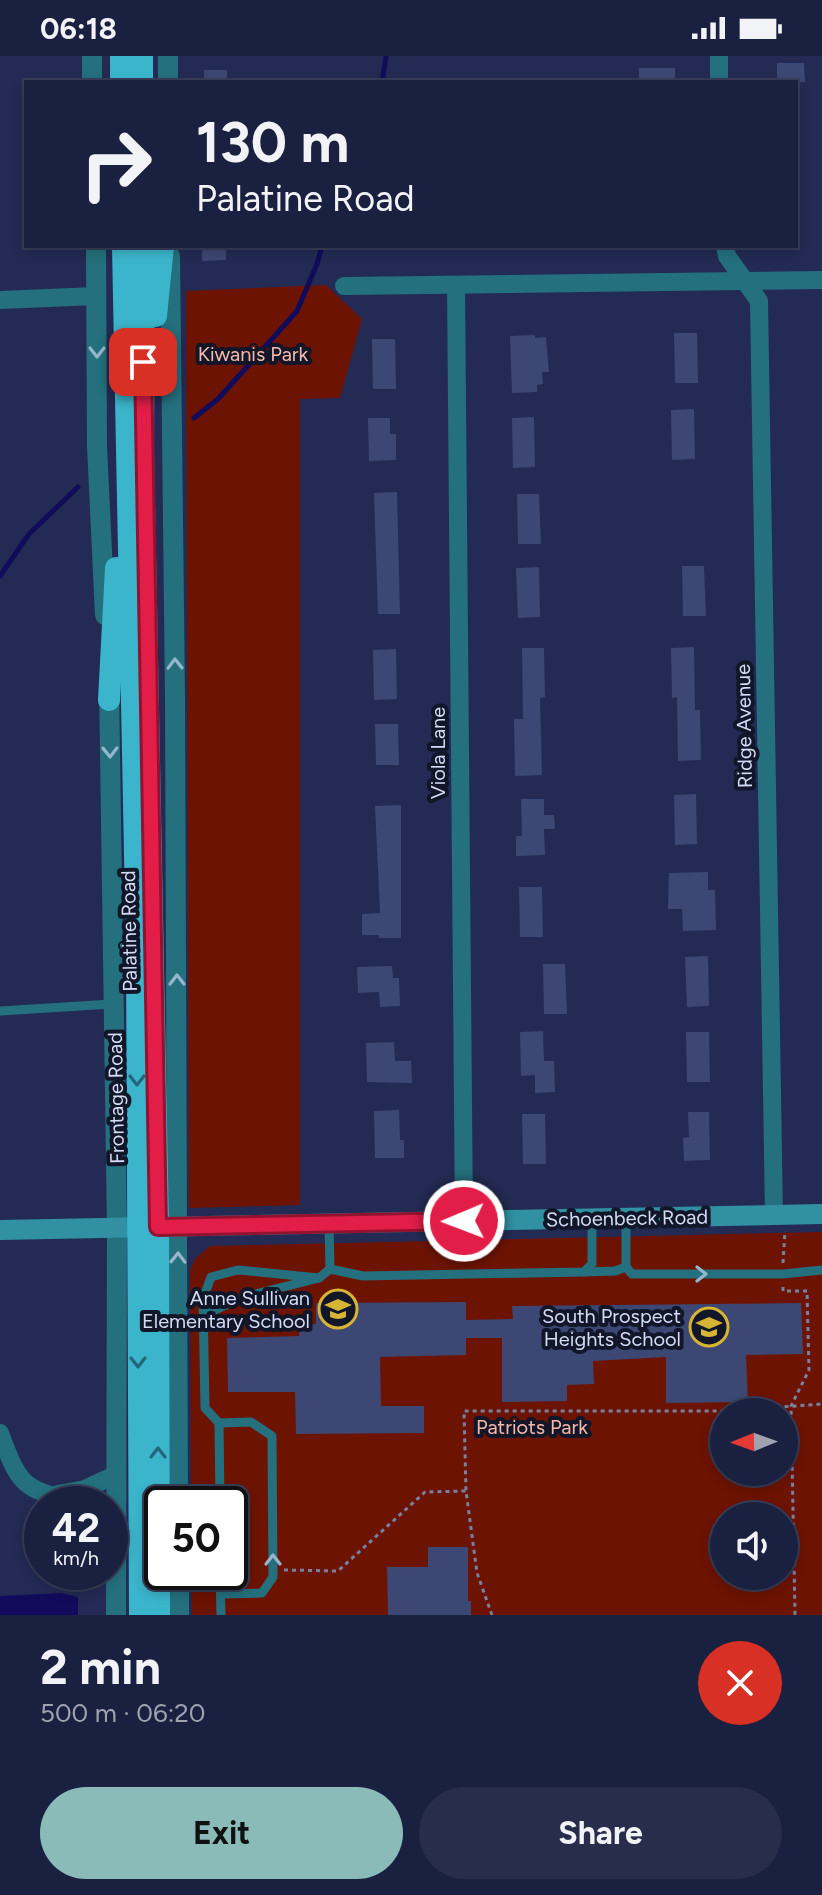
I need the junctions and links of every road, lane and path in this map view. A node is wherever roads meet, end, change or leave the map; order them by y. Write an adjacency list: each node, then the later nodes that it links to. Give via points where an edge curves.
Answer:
1 (92, 56): 6 (street)
2 (121, 56): 7 (highway)
3 (142, 56): 8 (highway)
4 (168, 56): 9 (street)
5 (719, 56): 10 (street)
6 (92, 80)
7 (121, 80)
8 (142, 80)
9 (168, 80)
10 (719, 80)
11 (96, 248): 21 (street, Frontage Road)
12 (123, 248): 23 (highway, Palatine Road)
13 (144, 248): 24 (highway, Palatine Road)
14 (163, 248): 24 (highway)
15 (170, 248): 34 (street, Frontage Road, one-way to 15)
16 (725, 248): 17 (street, Ridge Avenue)
17 (743, 280): 18 (street); 19 (street); 29 (street, Ridge Avenue, via 759,301)
18 (822, 280)
19 (456, 285): 20 (street); 32 (street, Viola Lane)
20 (344, 286)
21 (96, 296): 22 (street); 25 (street, Frontage Road, one-way to 25)
22 (0, 300)
23 (126, 379): 25 (highway); 34 (highway, Palatine Road, one-way to 34)
24 (143, 449): 34 (highway, Palatine Road)
25 (109, 700): 26 (street, Frontage Road, one-way to 26)
26 (115, 1004): 27 (lane); 34 (street, Frontage Road)
27 (0, 1011)
28 (822, 1214): 29 (main road, Schoenbeck Road)
29 (780, 1215): 30 (main road, Schoenbeck Road); 40 (path)
30 (626, 1218): 31 (main road, Schoenbeck Road); 36 (lane)
31 (592, 1219): 32 (main road, Schoenbeck Road); 39 (lane, via 592,1264)
32 (464, 1221): 33 (main road, Schoenbeck Road)
33 (329, 1224): 34 (main road, Schoenbeck Road); 37 (lane)
34 (148, 1227): 35 (main road, Schoenbeck Road); 49 (street, Frontage Road); 53 (street, Frontage Road, one-way to 34); 63 (highway, Palatine Road, one-way to 63); 64 (highway, Palatine Road, one-way to 34)
35 (0, 1230)
36 (626, 1267): 39 (lane); 40 (lane, one-way to 40, via 632,1274)
37 (330, 1269): 39 (lane, via 363,1276); 41 (lane)
38 (822, 1270): 40 (lane)
39 (584, 1272)
40 (783, 1274): 43 (path, via 783,1291 807,1291 809,1370)
41 (319, 1278): 42 (lane, via 244,1297); 42 (lane, via 238,1270 211,1277)
42 (204, 1315): 47 (lane, via 205,1408)
43 (795, 1398)
44 (822, 1404): 45 (path)
45 (798, 1406)
46 (710, 1411): 56 (path, via 464,1411)
47 (219, 1423): 54 (lane); 57 (lane, one-way to 47, via 272,1436 251,1422)
48 (0, 1433): 50 (street, via 17,1475)
49 (115, 1475): 51 (street); 52 (street, Frontage Road)
50 (29, 1486)
51 (91, 1486)
52 (114, 1486)
53 (176, 1486)
54 (220, 1486)
55 (793, 1486): 68 (path)
56 (466, 1491): 57 (path, via 425,1492 338,1571); 67 (path, via 477,1573)
57 (273, 1570): 61 (lane, via 262,1593)
58 (115, 1590): 62 (street, Frontage Road)
59 (179, 1590): 65 (street)
60 (221, 1590): 61 (lane)
61 (221, 1594): 66 (lane)
62 (116, 1615)
63 (140, 1615)
64 (159, 1615)
65 (179, 1615)
66 (221, 1615)
67 (492, 1615)
68 (795, 1615)

